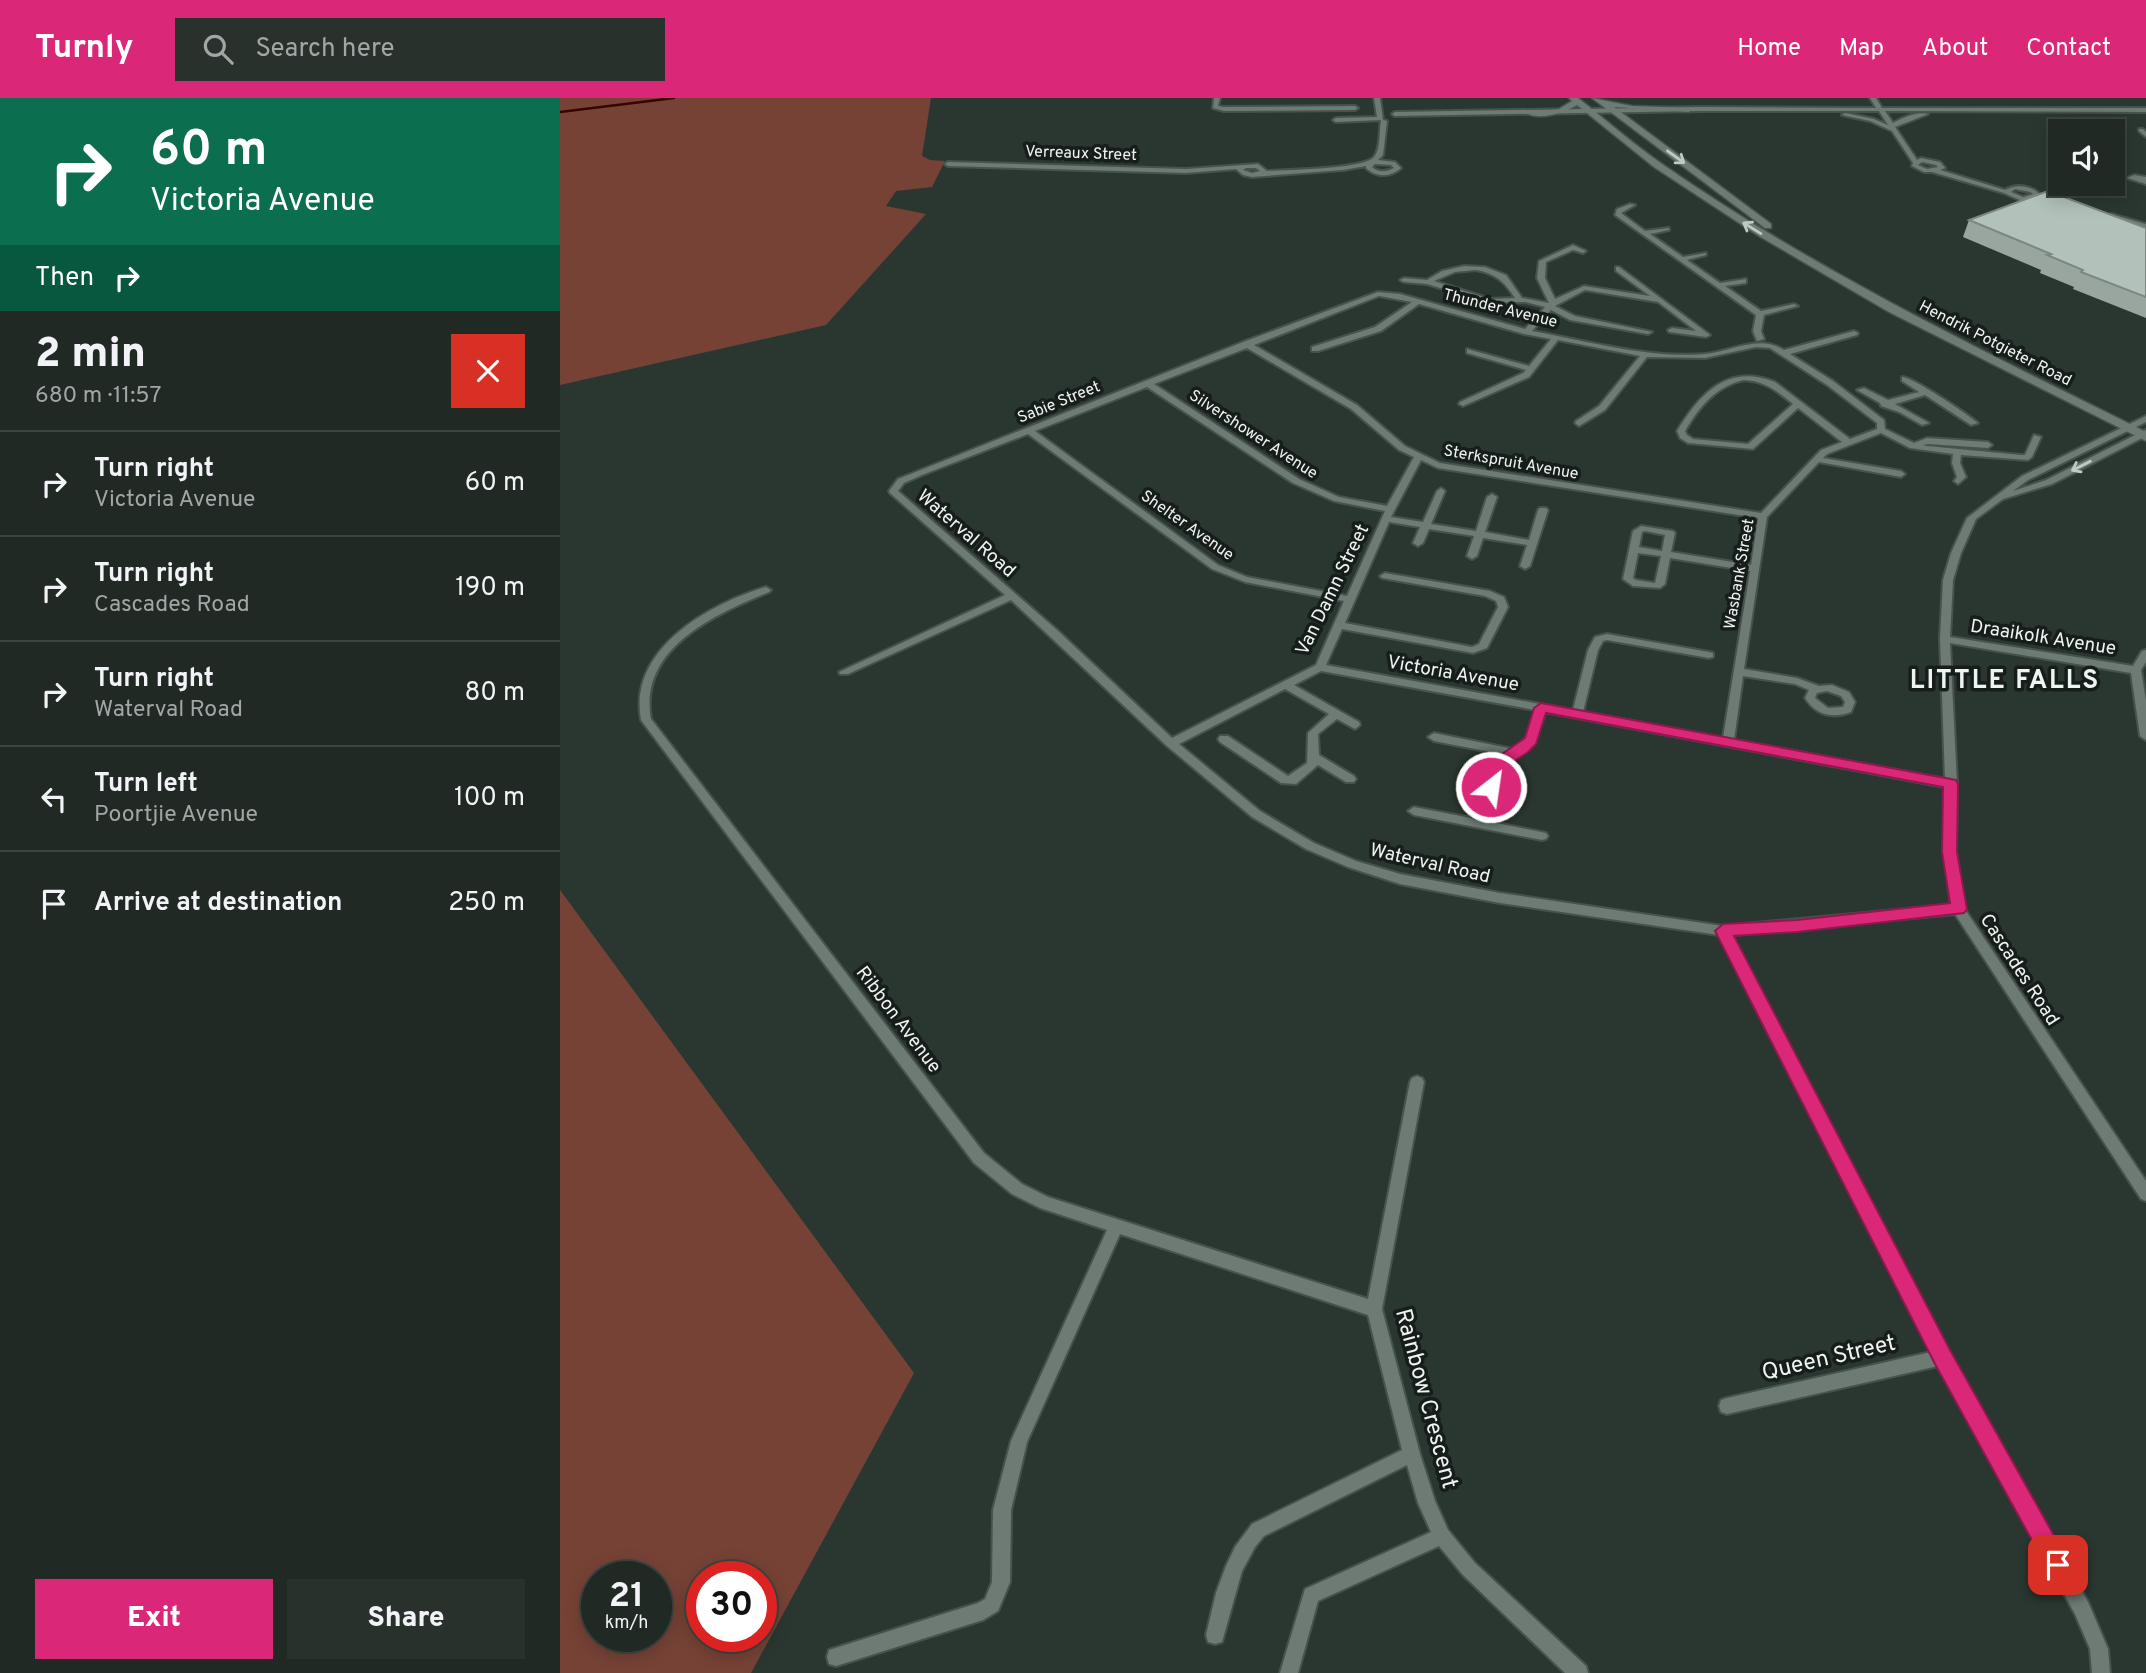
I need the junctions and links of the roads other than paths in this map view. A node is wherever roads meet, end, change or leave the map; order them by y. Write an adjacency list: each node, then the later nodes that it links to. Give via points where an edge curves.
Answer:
1 (1217, 98): 12 (street, via 1217,108)
2 (1301, 98): 12 (street)
3 (1377, 98): 11 (street)
4 (1597, 99): 15 (main road, via 1626,108); 22 (main road, Hendrik Potgieter Road)
5 (1575, 100): 20 (main road, via 1561,111); 21 (main road, Hendrik Potgieter Road)
6 (1874, 100): 10 (street); 14 (street); 16 (street)
7 (2018, 102): 10 (street)
8 (2056, 103): 9 (street)
9 (2146, 103)
10 (1898, 106): 16 (street); 17 (street)
11 (1378, 107): 25 (street); 25 (street)
12 (1301, 108): 13 (street)
13 (1355, 108)
14 (1854, 109): 15 (street); 16 (street)
15 (1690, 111): 18 (street); 22 (street); 26 (main road)
16 (1882, 111): 18 (street); 19 (street); 27 (street)
17 (2146, 112): 19 (street)
18 (1835, 113): 27 (street)
19 (1926, 113): 27 (street)
20 (1532, 114): 21 (street); 23 (street)
21 (1594, 115): 22 (street); 23 (street); 52 (main road, Hendrik Potgieter Road, one-way to 21, via 1707,200)
22 (1618, 115): 26 (main road, Hendrik Potgieter Road)
23 (1463, 117): 25 (street)
24 (1336, 120): 25 (street)
25 (1389, 120): 32 (street); 34 (street, via 1388,154)
26 (1650, 126): 52 (main road, Hendrik Potgieter Road, one-way to 52)
27 (1893, 128): 28 (street)
28 (1909, 149): 30 (street); 31 (street)
29 (985, 160): 35 (street)
30 (1930, 161): 31 (street); 37 (street, via 1938,163)
31 (1915, 162): 37 (street, via 1918,168)
32 (1373, 163): 34 (street); 36 (street); 38 (street, via 1368,169)
33 (948, 164): 36 (street, Verreaux Street, via 1212,171)
34 (1396, 164): 38 (street, via 1394,172)
35 (1197, 167)
36 (1343, 168): 38 (street)
37 (1938, 169): 39 (street)
38 (1374, 172)
39 (2008, 190): 41 (street, via 2028,189); 41 (street, via 2013,197)
40 (2049, 197): 41 (street)
41 (2038, 198)
42 (1632, 205): 47 (street, via 1617,213)
43 (2098, 212): 46 (street)
44 (2106, 220): 46 (street)
45 (1667, 229): 47 (street)
46 (2146, 229)
47 (1644, 233): 49 (street)
48 (1704, 254): 49 (street)
49 (1682, 259): 56 (street)
50 (1619, 269): 58 (street)
51 (1541, 270): 51 (street, via 1582,252 1583,250 1573,247 1545,258); 60 (street)
52 (1833, 273): 87 (main road, Hendrik Potgieter Road, via 1893,310)
53 (1404, 280): 55 (street)
54 (1743, 281): 56 (street)
55 (1428, 282): 57 (street, via 1490,301); 57 (street, via 1469,267 1503,277)
56 (1721, 285): 62 (street)
57 (1520, 300): 60 (street)
58 (1661, 300): 60 (street, via 1590,288); 63 (street, via 1706,335)
59 (1417, 302): 64 (street, Thunder Avenue); 69 (street, Thunder Avenue, via 1385,294 1369,296); 70 (street, via 1378,329)
60 (1551, 304): 64 (street); 65 (street, via 1573,318)
61 (1794, 306): 62 (street)
62 (1760, 317): 68 (street, via 1756,331)
63 (1672, 330)
64 (1527, 332): 67 (street, Thunder Avenue)
65 (1648, 332)
66 (1854, 334): 72 (street)
67 (1556, 338): 73 (street, Thunder Avenue); 74 (street)
68 (1761, 343): 72 (street); 73 (street, Thunder Avenue, via 1705,356)
69 (1246, 344): 76 (street, Sabie Street); 97 (street, Sterkspruit Avenue, via 1354,407)
70 (1315, 349)
71 (1470, 351): 74 (street)
72 (1784, 353): 86 (street)
73 (1645, 355): 83 (street, via 1602,408)
74 (1532, 369): 80 (street, via 1514,382)
75 (1905, 379): 78 (street)
76 (1147, 383): 88 (street, Sabie Street); 106 (street, Silvershower Avenue, via 1296,481)
77 (1861, 390): 79 (street)
78 (1928, 392): 79 (street); 85 (street)
79 (1885, 403): 84 (street); 86 (street)
80 (1462, 404)
81 (1797, 404): 81 (street, via 1750,447 1692,441 1681,431 1711,391 1741,378 1765,380); 92 (street)
82 (2146, 419): 87 (street, Cascades Road)
83 (1579, 423)
84 (1925, 423)
85 (1974, 423)
86 (1881, 426): 92 (street, Wasbank Street); 94 (street)
87 (2128, 428): 90 (main road, Hendrik Potgieter Road); 104 (street, Cascades Road, via 2025,478)
88 (1028, 430): 102 (street, Sabie Street, via 901,481 892,491); 120 (street, Shelter Avenue, via 1215,567 1245,579)
89 (1985, 434): 93 (street)
90 (2145, 435): 104 (street, Cascades Road, one-way to 104, via 2049,482)
91 (2037, 437): 96 (street, via 2026,458)
92 (1848, 442): 98 (street, Wasbank Street)
93 (1988, 444): 94 (street, via 1927,440); 96 (street)
94 (1913, 446): 95 (street)
95 (1957, 453): 96 (street); 100 (street, via 1962,477)
96 (1990, 455)
97 (1418, 457): 106 (street, Van Damn Street); 107 (street, Sterkspruit Avenue, via 1474,473)
98 (1816, 459): 99 (street); 107 (street, Wasbank Street)
99 (1901, 474)
100 (1958, 481)
101 (1441, 491): 108 (street)
102 (897, 497): 119 (street, Waterval Road)
103 (1492, 497): 109 (street)
104 (1995, 501): 122 (street, Cascades Road, via 1972,518 1956,553 1948,580)
105 (1543, 510): 111 (street)
106 (1388, 514): 108 (street, Silvershower Avenue); 120 (street, Van Damn Street)
107 (1763, 516): 116 (street, Wasbank Street)
108 (1425, 525): 109 (street, Silvershower Avenue); 110 (street)
109 (1480, 534): 111 (street, Silvershower Avenue); 114 (street)
110 (1418, 543)
111 (1532, 543): 115 (street)
112 (1634, 549): 113 (street); 113 (street, via 1639,529 1655,530 1670,533); 113 (street, via 1628,579 1633,583 1659,586)
113 (1666, 555): 116 (street)
114 (1472, 556)
115 (1525, 566)
116 (1755, 569): 128 (street, Wasbank Street)
117 (1385, 576): 121 (street, via 1488,593 1501,599 1503,607 1480,649)
118 (766, 590): 151 (street, Ribbon Avenue, via 700,620 674,644 645,687 642,707 646,720 979,1158 1017,1189)
119 (1011, 596): 127 (street); 139 (street, Waterval Road)
120 (1349, 599): 121 (street, Van Damn Street)
121 (1339, 625): 125 (street, Van Damn Street)
122 (1945, 639): 126 (street, Draaikolk Avenue); 143 (street, Cascades Road)
123 (2146, 653): 126 (street)
124 (1709, 655): 133 (street, via 1599,639)
125 (1320, 667): 129 (street, Van Damn Street); 131 (street, Victoria Avenue)
126 (2136, 670): 135 (street)
127 (844, 672)
128 (1740, 672): 130 (street, via 1797,681); 138 (street, Wasbank Street)
129 (1286, 685): 132 (street); 139 (street, Van Damn Street)
130 (1817, 689)
131 (1541, 708): 133 (street, Victoria Avenue); 140 (street, via 1531,740)
132 (1336, 714): 134 (street); 141 (street, via 1312,733)
133 (1577, 715): 138 (street, Victoria Avenue)
134 (1355, 725)
135 (2146, 736)
136 (1434, 737): 140 (street)
137 (1224, 739): 141 (street, via 1289,781 1310,768)
138 (1728, 742): 143 (street, Victoria Avenue)
139 (1171, 743): 148 (street, Waterval Road, via 1256,814 1352,864 1400,879 1488,896)
140 (1515, 753): 145 (street, via 1497,768)
141 (1314, 757): 142 (street)
142 (1350, 779)
143 (1951, 784): 147 (street, Cascades Road, via 1950,852)
144 (1414, 811): 145 (street)
145 (1480, 824): 146 (street)
146 (1542, 836)
147 (1958, 909): 148 (street, Waterval Road); 150 (street, Cascades Road)
148 (1723, 931): 153 (street)
149 (1417, 1082): 152 (street, Rainbow Crescent)
150 (2146, 1194)
151 (1116, 1227): 152 (street, Ribbon Avenue); 158 (street, via 1019,1441 1002,1510 1001,1582 992,1605)
152 (1374, 1308): 155 (street, Rainbow Crescent)
153 (1942, 1357): 154 (street, Queen Street); 161 (street, via 2082,1608 2099,1649)
154 (1727, 1406)
155 (1412, 1454): 156 (street, Rainbow Crescent); 157 (street, via 1258,1530 1247,1542 1224,1592)
156 (1442, 1536): 159 (street, via 1311,1595); 160 (street, Rainbow Crescent, via 1469,1569)
157 (1214, 1635)
158 (836, 1657)
159 (1289, 1673)
160 (1579, 1673)
161 (2101, 1673)

